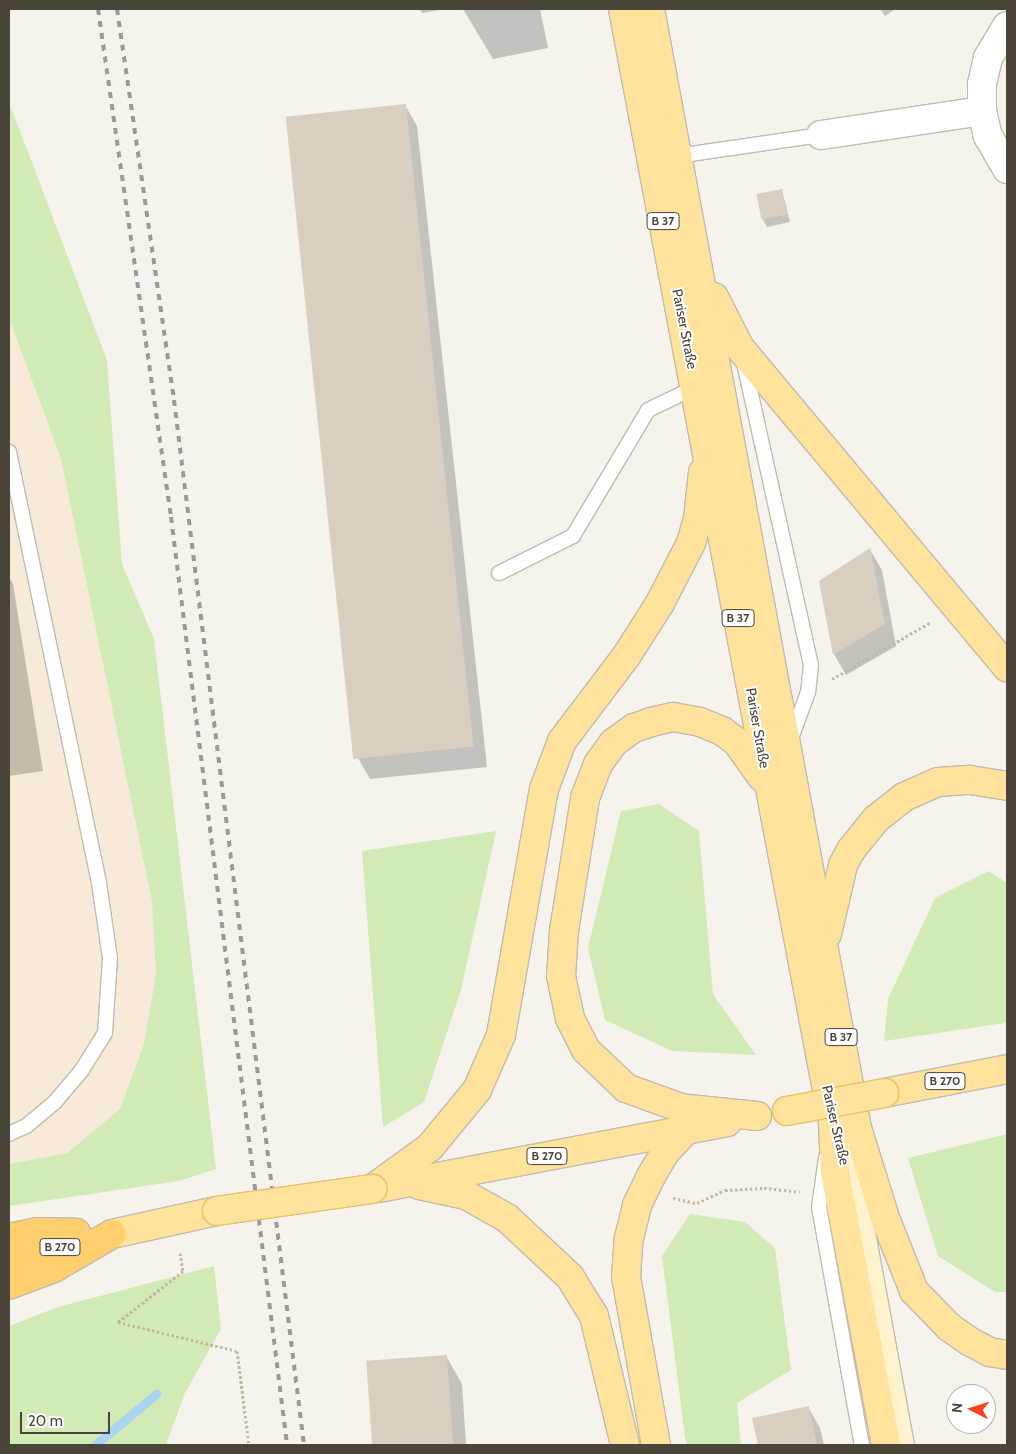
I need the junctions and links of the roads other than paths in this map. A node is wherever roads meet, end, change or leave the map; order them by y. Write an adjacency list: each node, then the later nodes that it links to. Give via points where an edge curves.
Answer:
1 (623, 9): 10 (main road, Pariser Straße / B 37)
2 (650, 9): 6 (main road, Pariser Straße / B 37)
3 (1007, 26): 4 (street, via 988,58 982,84)
4 (982, 111): 5 (street); 7 (street, via 988,136)
5 (821, 135): 6 (lane)
6 (677, 156): 8 (main road, Pariser Straße / B 37)
7 (1007, 169)
8 (695, 246): 9 (main road, via 713,295); 15 (main road, Pariser Straße / B 37)
9 (740, 348): 14 (main road); 15 (lane, via 757,409 811,665 808,692)
10 (696, 387): 11 (main road, Pariser Straße / B 37); 13 (lane, via 648,410 573,536)
11 (705, 433): 17 (main road, Pariser Straße / B 37); 25 (main road, via 698,519 691,543 660,603 627,655 562,741 544,789 501,1035 477,1090 430,1147)
12 (9, 452): 23 (lane, via 97,874 110,958 105,1032 82,1070 55,1102 26,1126)
13 (499, 573)
14 (1007, 667)
15 (787, 748): 18 (main road, Pariser Straße / B 37)
16 (1007, 786): 18 (main road, via 970,780 938,782 904,797 876,820 843,865)
17 (772, 803): 20 (main road, via 760,773 746,752 722,731 700,722 673,717 651,722 634,728 613,743 598,764 584,798 564,931 561,976 570,1018 586,1050 626,1088 681,1108); 21 (main road, Pariser Straße / B 37)
18 (825, 946): 21 (main road, Pariser Straße / B 37)
19 (1007, 1069): 20 (main road, B 270, bridge)
20 (757, 1116): 22 (main road, B 270)
21 (845, 1126): 30 (main road, via 914,1291 949,1327 969,1341 990,1352); 33 (lane, via 818,1207); 34 (main road, via 835,1172); 35 (main road, Pariser Straße, via 854,1196); 36 (main road, Pariser Straße)
22 (686, 1130): 24 (main road, B 270); 32 (main road, via 666,1151 651,1176 637,1205 629,1238 626,1277)
23 (9, 1134)
24 (407, 1183): 25 (main road, B 270); 31 (main road, via 466,1195 507,1218 570,1277 594,1316)
25 (372, 1189): 26 (main road, B 270, bridge, via 217,1211)
26 (112, 1234): 27 (highway, B 270, via 36,1232); 28 (highway, B 270); 29 (highway, via 54,1268)
27 (9, 1238)
28 (9, 1260)
29 (9, 1284)
30 (1007, 1355)
31 (625, 1445)
32 (656, 1445)
33 (862, 1445)
34 (886, 1445)
35 (900, 1445)
36 (917, 1445)

